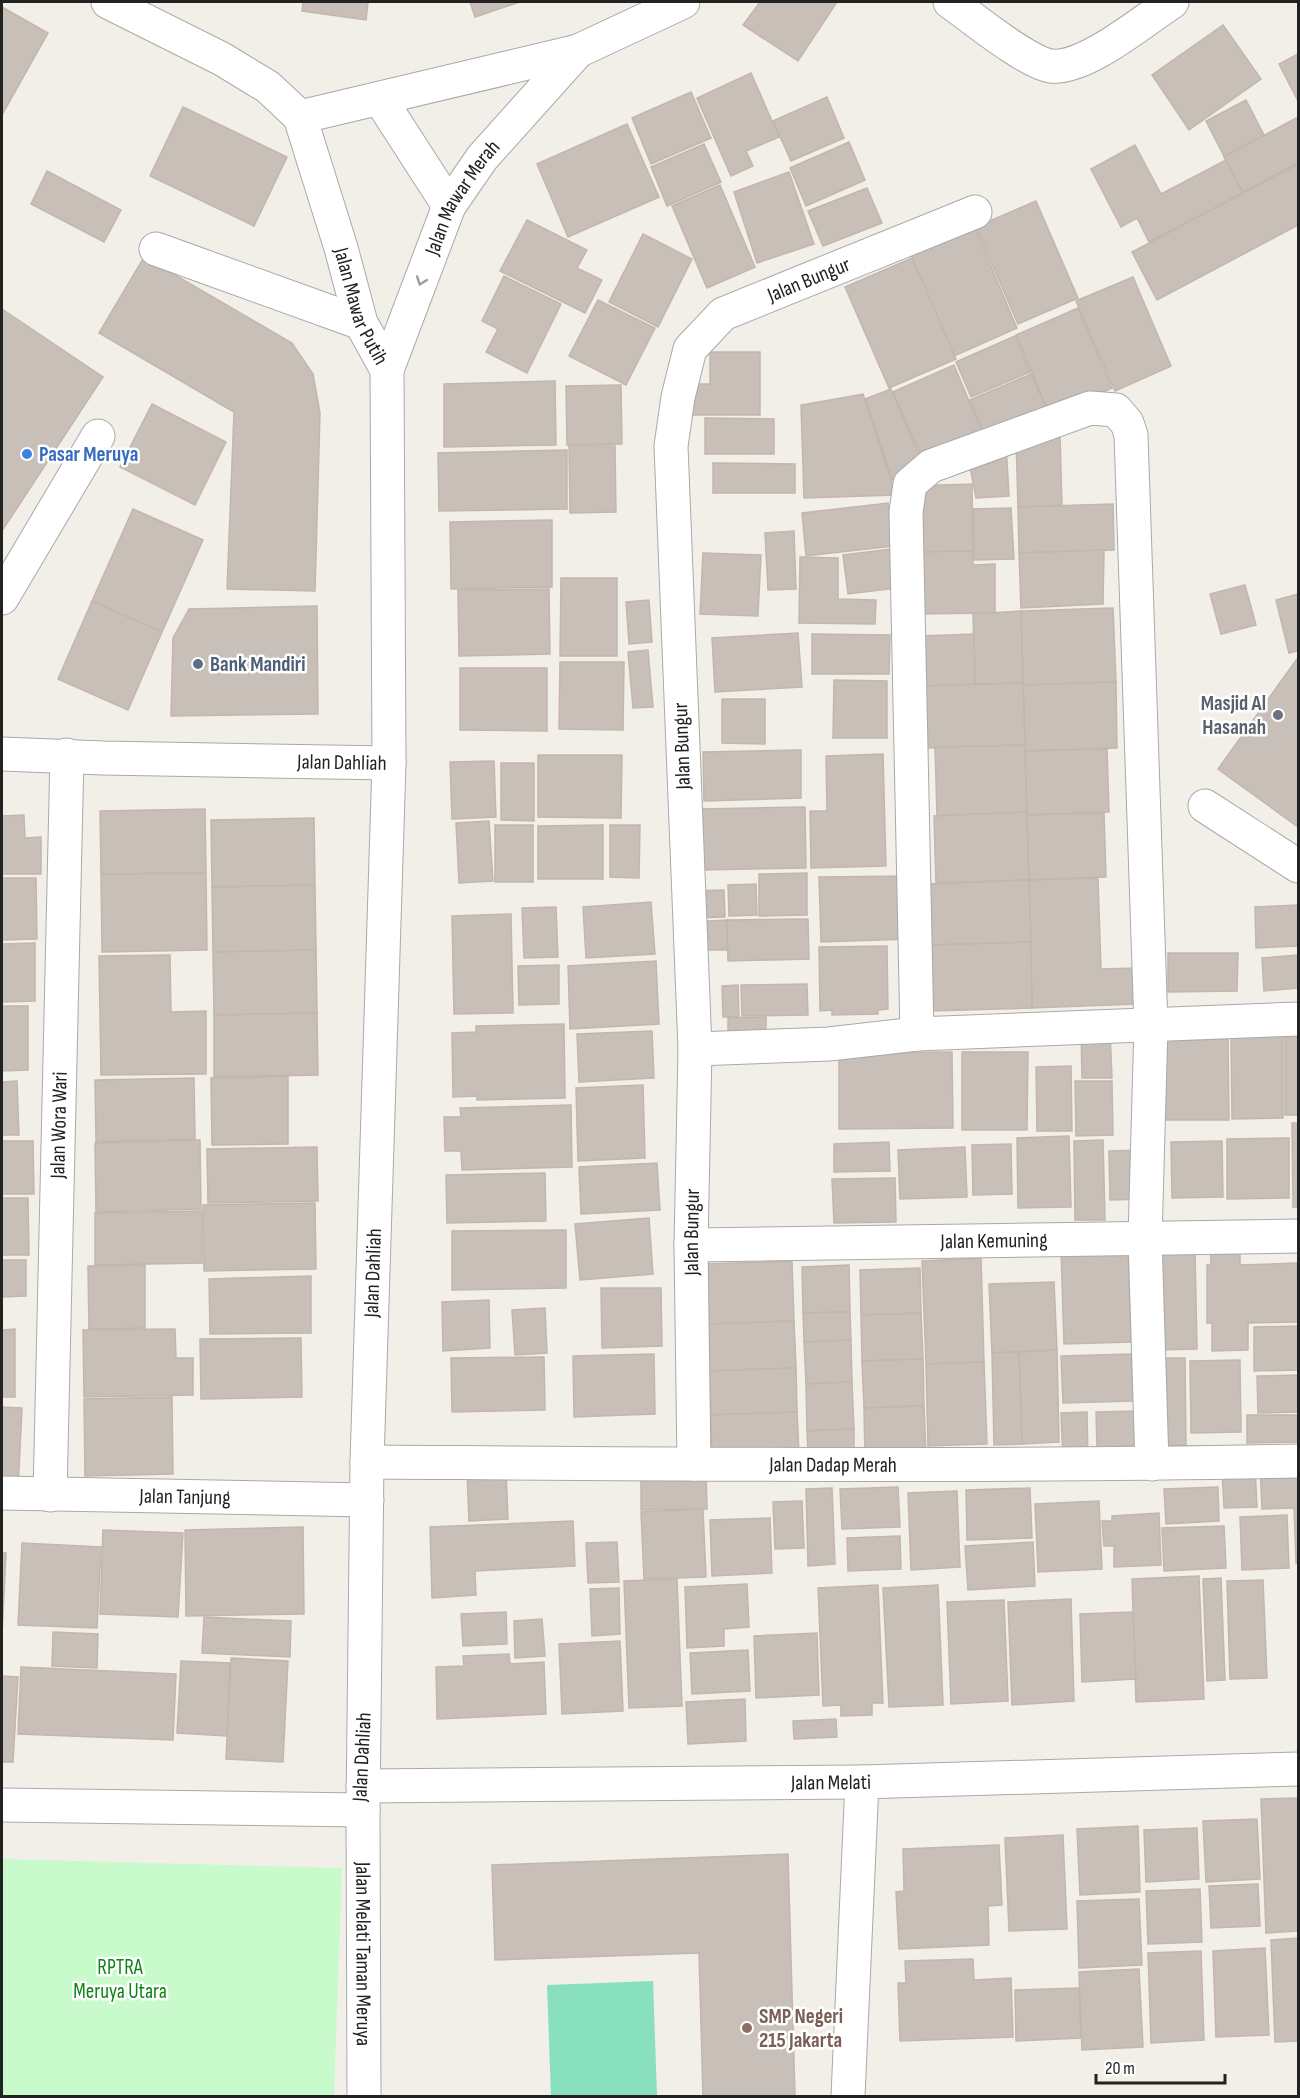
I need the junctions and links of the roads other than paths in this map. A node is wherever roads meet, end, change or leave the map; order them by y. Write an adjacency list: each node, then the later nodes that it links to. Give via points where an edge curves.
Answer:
1 (108, 2): 7 (street, Jalan Mawar Putih, via 240,70 268,87)
2 (683, 2): 5 (street, Jalan Mawar Merah)
3 (950, 2): 4 (street, via 1034,60 1051,66 1071,64 1093,54)
4 (1172, 2)
5 (578, 51): 6 (street, Jalan Mawar Merah); 8 (street, Jalan Mawar Merah, via 482,159)
6 (380, 99): 7 (street, Jalan Mawar Merah); 8 (street)
7 (300, 117): 11 (street, Jalan Mawar Putih)
8 (449, 206): 12 (street, Jalan Mawar Merah, one-way to 12)
9 (975, 212): 23 (street, Jalan Bungur, via 723,314 690,349 670,446)
10 (156, 249): 11 (street)
11 (361, 322): 12 (street, Jalan Mawar Putih)
12 (387, 370): 17 (street, Jalan Mawar Putih)
13 (98, 436): 14 (street)
14 (2, 598)
15 (2, 754): 16 (street, Jalan Dahliah)
16 (67, 755): 17 (street, Jalan Dahliah); 32 (street, Jalan Wora Wari)
17 (389, 763): 28 (street, Jalan Dahliah)
18 (1205, 806): 19 (street)
19 (1299, 866)
20 (1299, 1019): 21 (street)
21 (1151, 1026): 22 (street); 22 (street, via 1131,435 1116,410 1090,408 931,466 910,484 906,512); 25 (street)
22 (917, 1034): 23 (street, via 829,1044)
23 (694, 1049): 26 (street, Jalan Bungur)
24 (1299, 1236): 25 (street, Jalan Kemuning)
25 (1145, 1238): 26 (street, Jalan Kemuning); 30 (street)
26 (691, 1245): 29 (street, Jalan Bungur)
27 (1299, 1461): 30 (street, Jalan Dadap Merah)
28 (367, 1462): 29 (street, Jalan Dadap Merah); 33 (street, Jalan Dahliah)
29 (694, 1464): 30 (street, Jalan Dadap Merah)
30 (1152, 1464)
31 (2, 1493): 32 (street, Jalan Tanjung)
32 (50, 1495): 33 (street, Jalan Tanjung)
33 (367, 1500): 36 (street, Jalan Dahliah)
34 (1299, 1769): 35 (street, Jalan Melati)
35 (862, 1782): 36 (street, Jalan Melati); 39 (street)
36 (363, 1798): 37 (street, Jalan Dahliah); 38 (street, Jalan Melati Taman Meruya)
37 (2, 1805)
38 (364, 2097)
39 (848, 2097)

